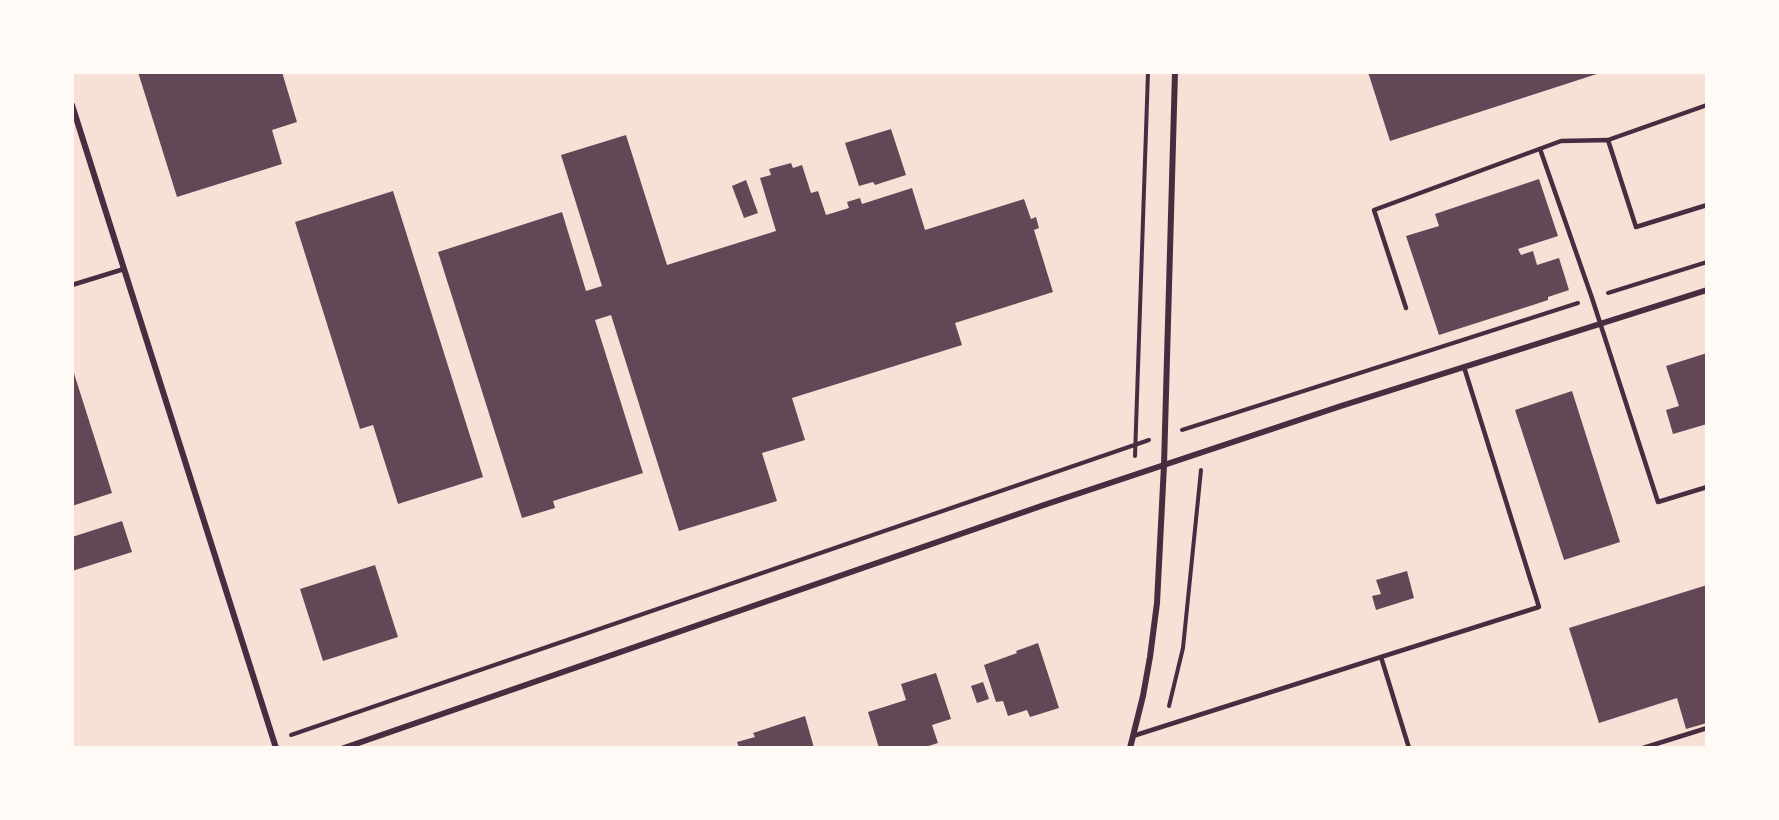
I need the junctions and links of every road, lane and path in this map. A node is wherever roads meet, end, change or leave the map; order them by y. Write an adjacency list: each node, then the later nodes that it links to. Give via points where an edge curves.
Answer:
1 (1148, 72): 18 (path)
2 (1175, 72): 17 (street)
3 (72, 105): 9 (street)
4 (1707, 105): 5 (lane)
5 (1608, 140): 6 (lane, via 1561,141); 7 (lane, via 1636,227)
6 (1540, 149): 12 (lane); 13 (lane, via 1374,210)
7 (1707, 205)
8 (1707, 262): 12 (path)
9 (124, 269): 10 (lane); 27 (street)
10 (72, 285)
11 (1707, 290): 14 (street)
12 (1592, 298): 14 (lane); 16 (path)
13 (1406, 308)
14 (1600, 324): 15 (street); 22 (lane, via 1658,502)
15 (1464, 367): 19 (street); 23 (lane, via 1539,608)
16 (1200, 424): 17 (path); 19 (path)
17 (1165, 436): 18 (path); 20 (street)
18 (1137, 443): 21 (path); 27 (path)
19 (1201, 452): 20 (street); 24 (path, via 1183,648)
20 (1164, 465): 21 (street); 26 (street, via 1155,614)
21 (1134, 475): 28 (street)
22 (1707, 487)
23 (1381, 657): 24 (lane); 30 (lane)
24 (1165, 726): 26 (lane)
25 (1707, 728): 31 (lane)
26 (1133, 736): 29 (street)
27 (275, 745)
28 (344, 748)
29 (1130, 748)
30 (1409, 748)
31 (1643, 748)

